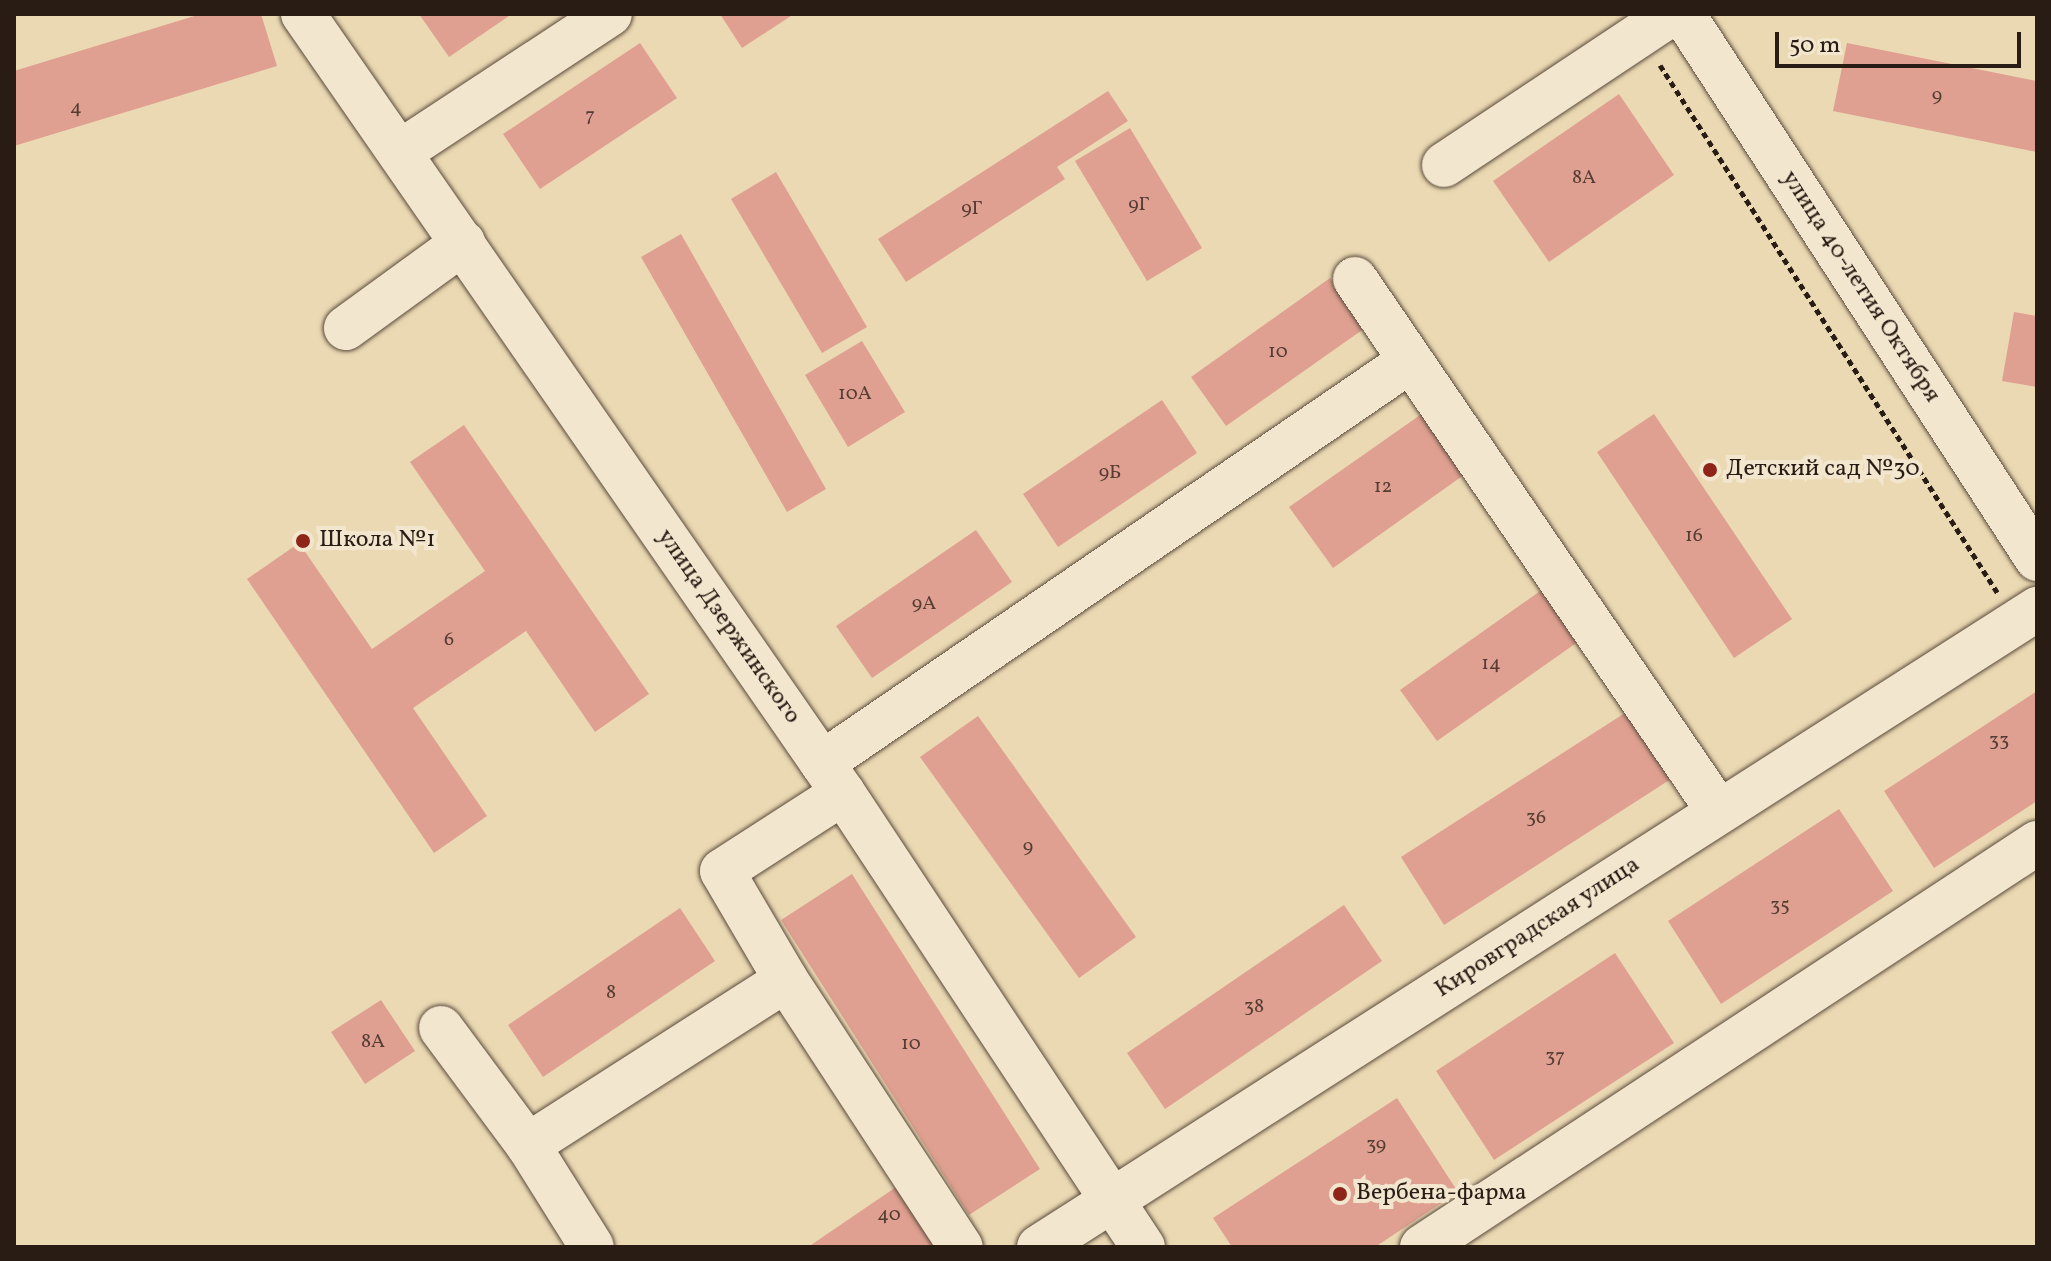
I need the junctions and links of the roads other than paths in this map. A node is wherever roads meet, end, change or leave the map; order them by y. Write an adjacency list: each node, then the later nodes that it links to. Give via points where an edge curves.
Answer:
1 (303, 14): 5 (street, улица Дзержинского)
2 (610, 14): 5 (street)
3 (1683, 14): 11 (street, улица 40-летия Октября)
4 (1656, 24): 6 (street)
5 (400, 152): 7 (street, улица Дзержинского)
6 (1444, 165)
7 (463, 243): 9 (street); 13 (street, улица Дзержинского)
8 (1355, 279): 10 (street)
9 (346, 328)
10 (1410, 361): 13 (street); 14 (street)
11 (2037, 559)
12 (2027, 615): 14 (street, Кировградская улица)
13 (832, 778): 16 (street, via 722,871); 19 (street, улица Дзержинского)
14 (1719, 812): 19 (street, Кировградская улица)
15 (2037, 843): 24 (street)
16 (786, 980): 18 (street); 21 (street)
17 (441, 1028): 18 (street)
18 (528, 1145): 20 (street)
19 (1113, 1200): 22 (street, Кировградская улица); 23 (street, улица Дзержинского)
20 (592, 1247)
21 (961, 1247)
22 (1039, 1247)
23 (1143, 1247)
24 (1422, 1247)

